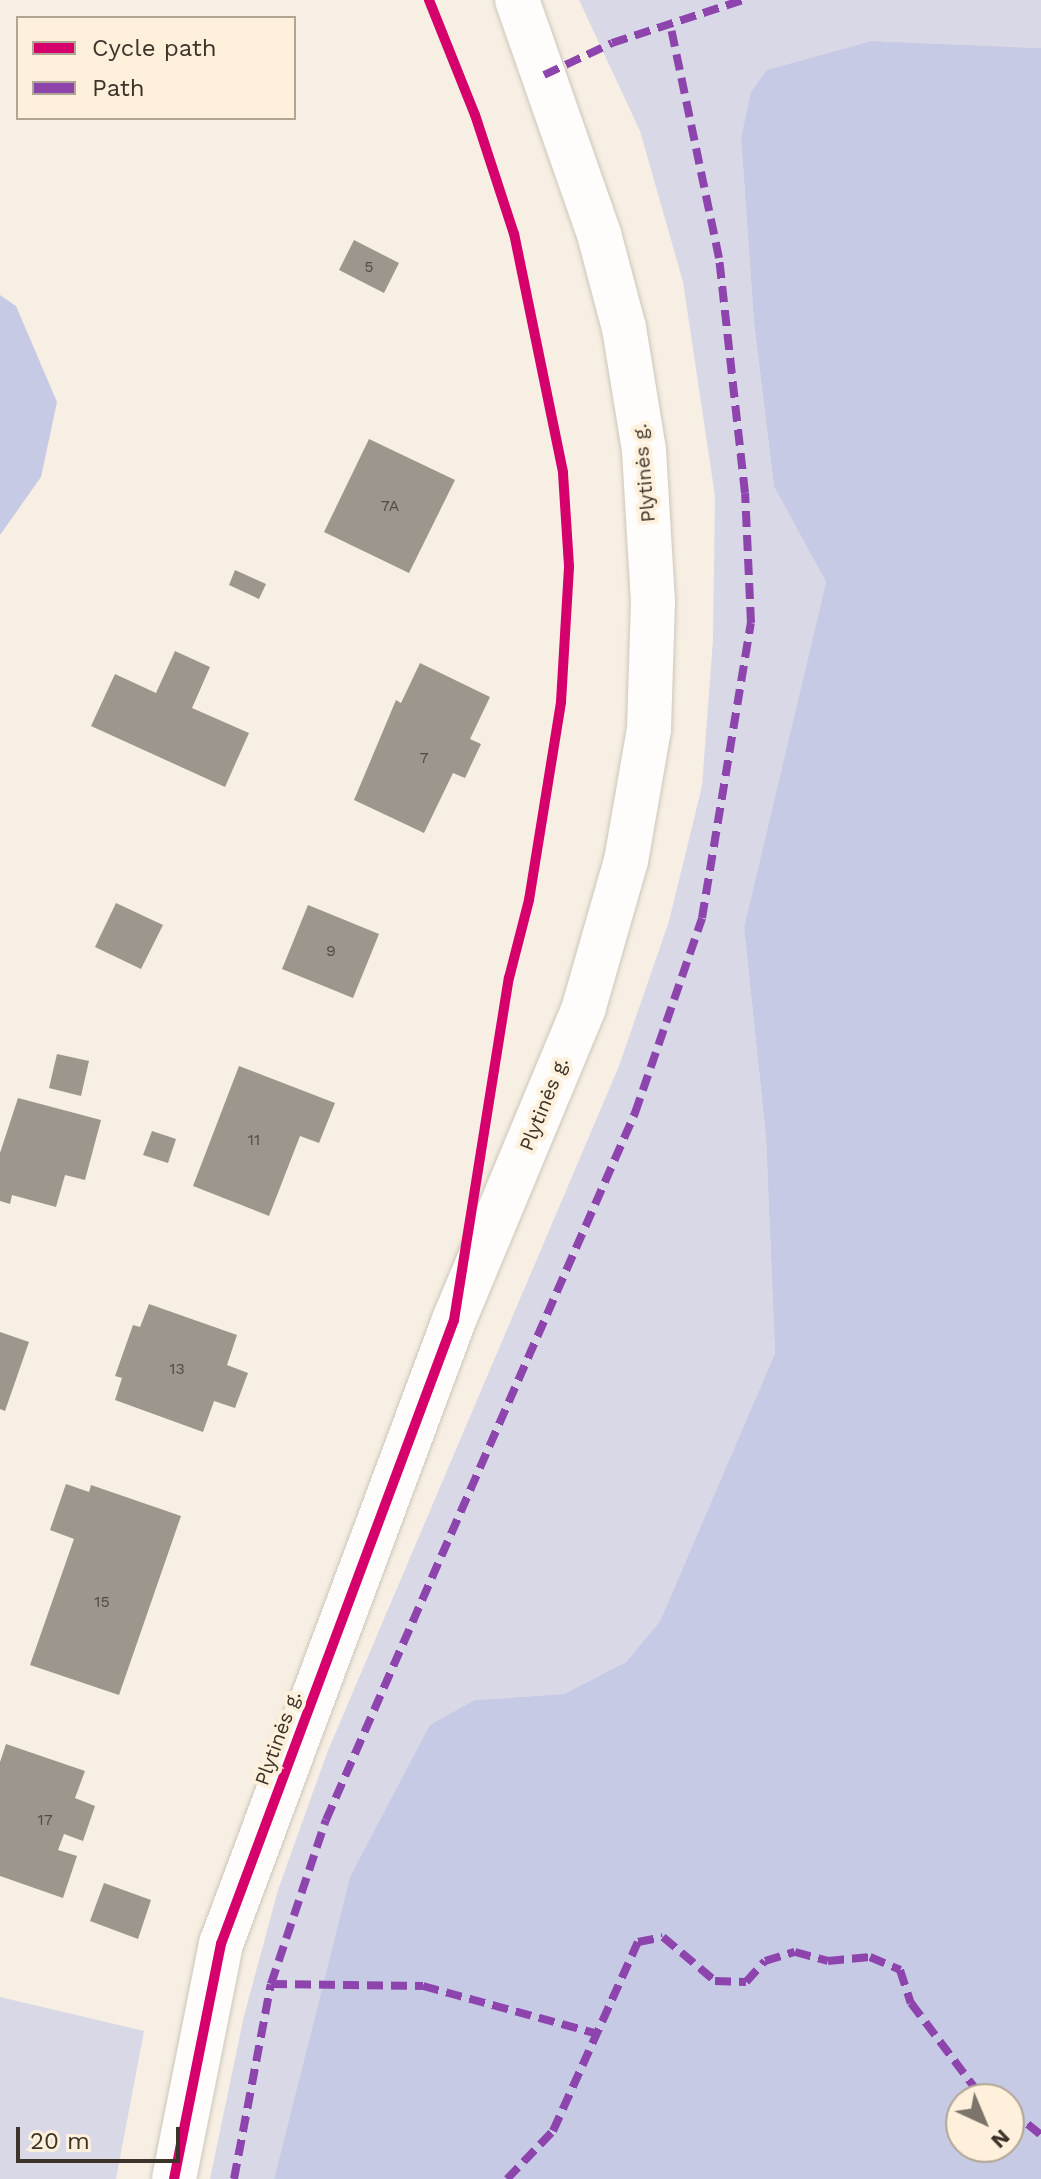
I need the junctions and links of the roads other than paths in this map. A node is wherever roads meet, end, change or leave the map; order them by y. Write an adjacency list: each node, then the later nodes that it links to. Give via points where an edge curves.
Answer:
1 (517, 0): 2 (main road, Plytinės g., via 599,234 624,328 645,465 653,602 649,729 626,861 584,1007 454,1320 221,1944)
2 (174, 2179)

